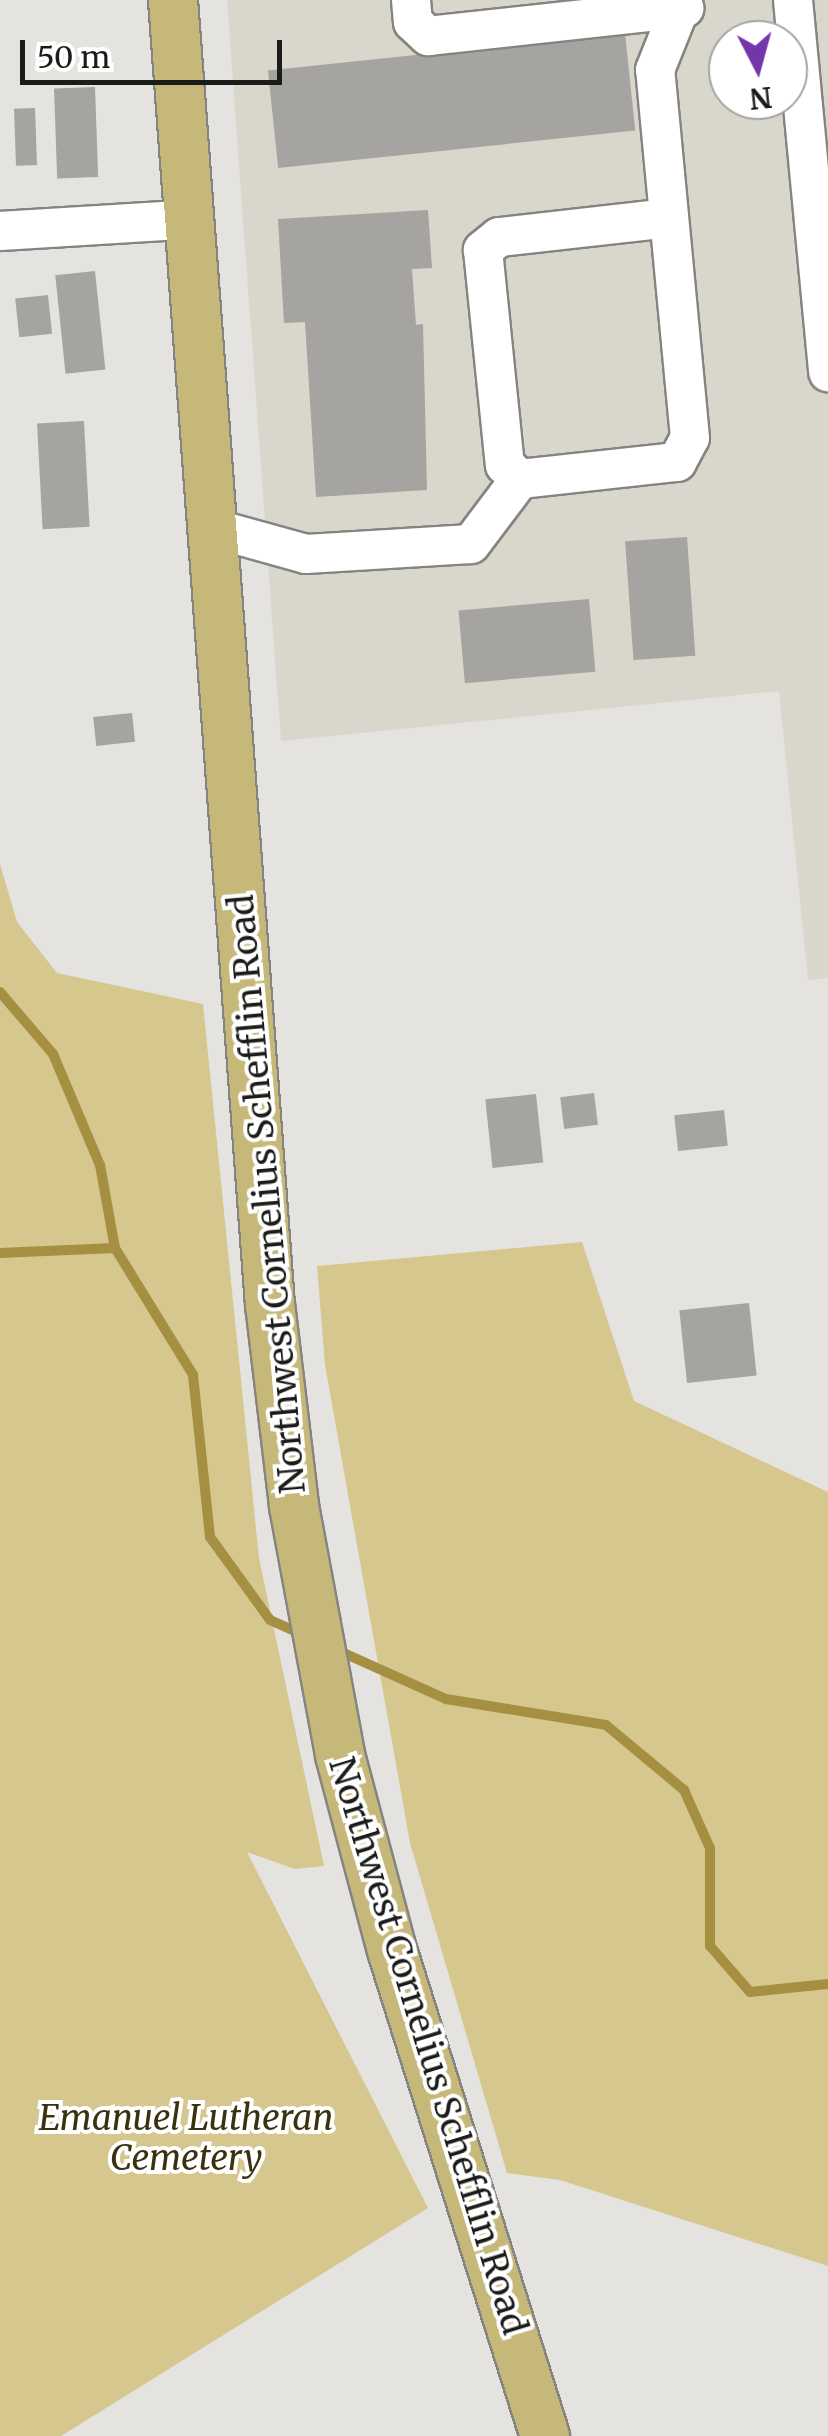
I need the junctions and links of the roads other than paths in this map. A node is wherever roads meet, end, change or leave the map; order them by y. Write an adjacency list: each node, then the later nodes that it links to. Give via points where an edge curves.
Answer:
1 (173, 0): 6 (main road, Northwest Cornelius Schefflin Road)
2 (411, 0): 4 (lane, via 428,36)
3 (793, 0): 8 (lane)
4 (683, 4): 5 (lane, via 655,70)
5 (669, 218): 9 (lane, via 690,438 684,450 677,462); 9 (lane, via 498,237 482,250 505,466)
6 (194, 220): 7 (lane); 10 (main road, Northwest Cornelius Schefflin Road)
7 (0, 231)
8 (828, 372)
9 (520, 478): 10 (lane, via 471,544 306,554)
10 (216, 529): 11 (main road, Northwest Cornelius Schefflin Road, via 270,1304 310,1606 360,1831)
11 (545, 2436)

